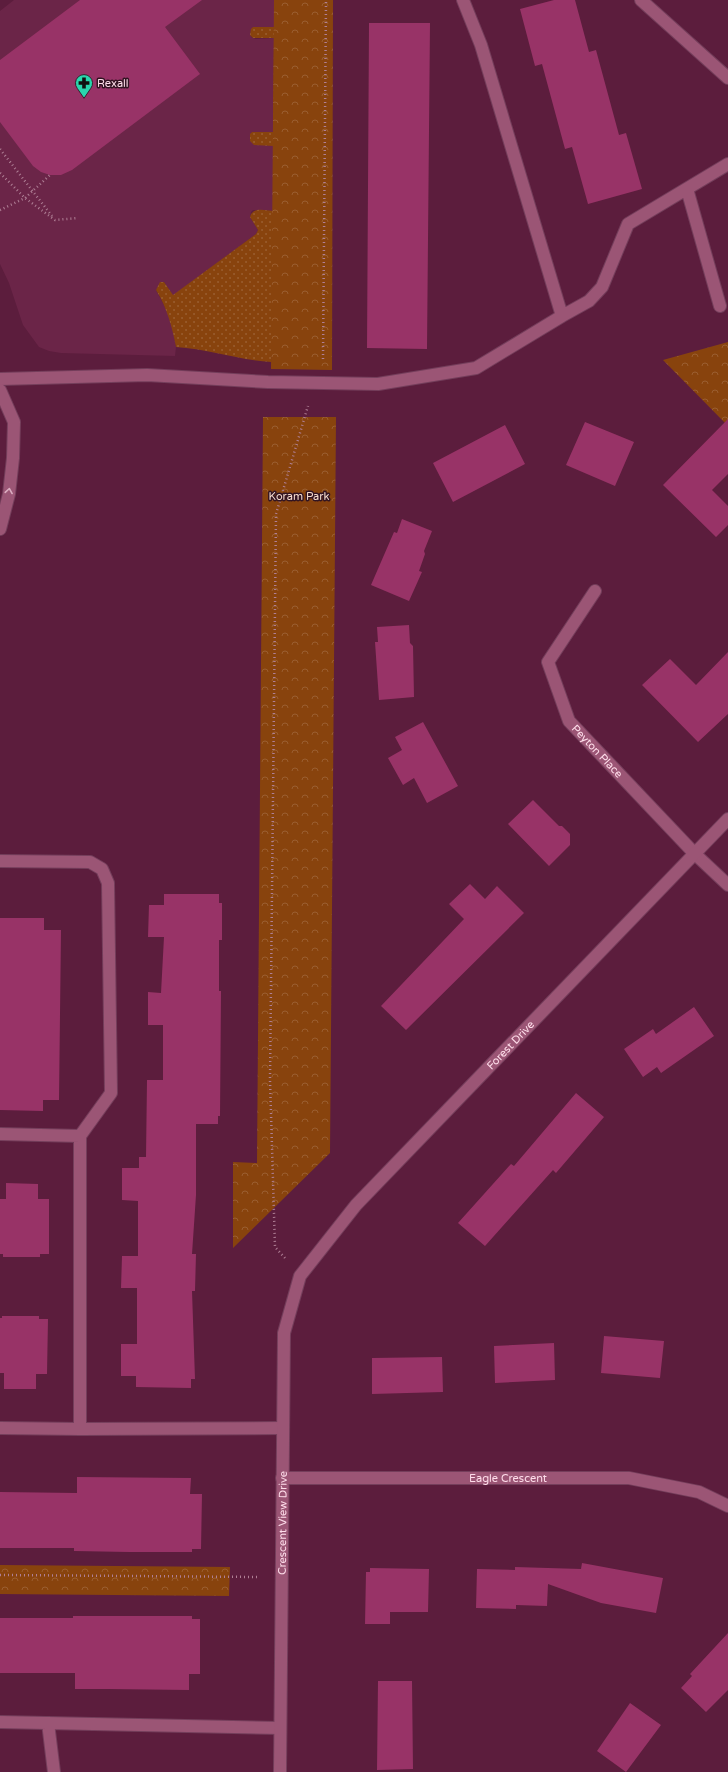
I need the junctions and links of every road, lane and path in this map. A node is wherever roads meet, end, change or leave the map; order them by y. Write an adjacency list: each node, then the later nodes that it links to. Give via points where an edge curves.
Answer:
1 (326, 0): 18 (path, via 323,364)
2 (462, 0): 16 (street, via 481,45)
3 (641, 0): 4 (street)
4 (728, 78)
5 (0, 150): 10 (path)
6 (728, 164): 9 (street)
7 (0, 173): 11 (path)
8 (50, 175): 10 (path)
9 (687, 189): 15 (street); 16 (street, via 628,224 602,287 589,301)
10 (32, 192): 11 (path); 14 (path)
11 (25, 198): 12 (path); 14 (path)
12 (0, 210)
13 (78, 218): 14 (path)
14 (55, 220)
15 (720, 306)
16 (562, 316): 18 (street, via 476,368 378,384)
17 (0, 379): 18 (street, via 147,375)
18 (315, 382): 28 (path, via 276,514 270,1080 275,1247)
19 (0, 390): 20 (street, one-way to 19, via 9,494 14,422)
20 (0, 529)
21 (595, 591): 23 (street, Peyton Place, via 548,662 569,721)
22 (728, 819): 23 (street, Forest Drive)
23 (695, 854): 25 (street); 28 (street, Forest Drive, via 356,1205)
24 (0, 861): 27 (street, via 90,862 102,869 108,883 111,1093)
25 (728, 885)
26 (0, 1134): 27 (street)
27 (80, 1136): 31 (street)
28 (300, 1276): 30 (street, Crescent View Drive, via 284,1333)
29 (0, 1428): 31 (street)
30 (283, 1428): 31 (street); 32 (street, Crescent View Drive)
31 (80, 1429)
32 (282, 1478): 33 (street, Eagle Crescent, via 629,1478 699,1492); 38 (street, Crescent View Drive)
33 (728, 1506)
34 (0, 1575): 35 (path)
35 (246, 1577)
36 (0, 1722): 37 (street)
37 (48, 1723): 38 (street); 39 (street)
38 (280, 1728): 40 (street, Crescent View Drive)
39 (54, 1772)
40 (280, 1772)

